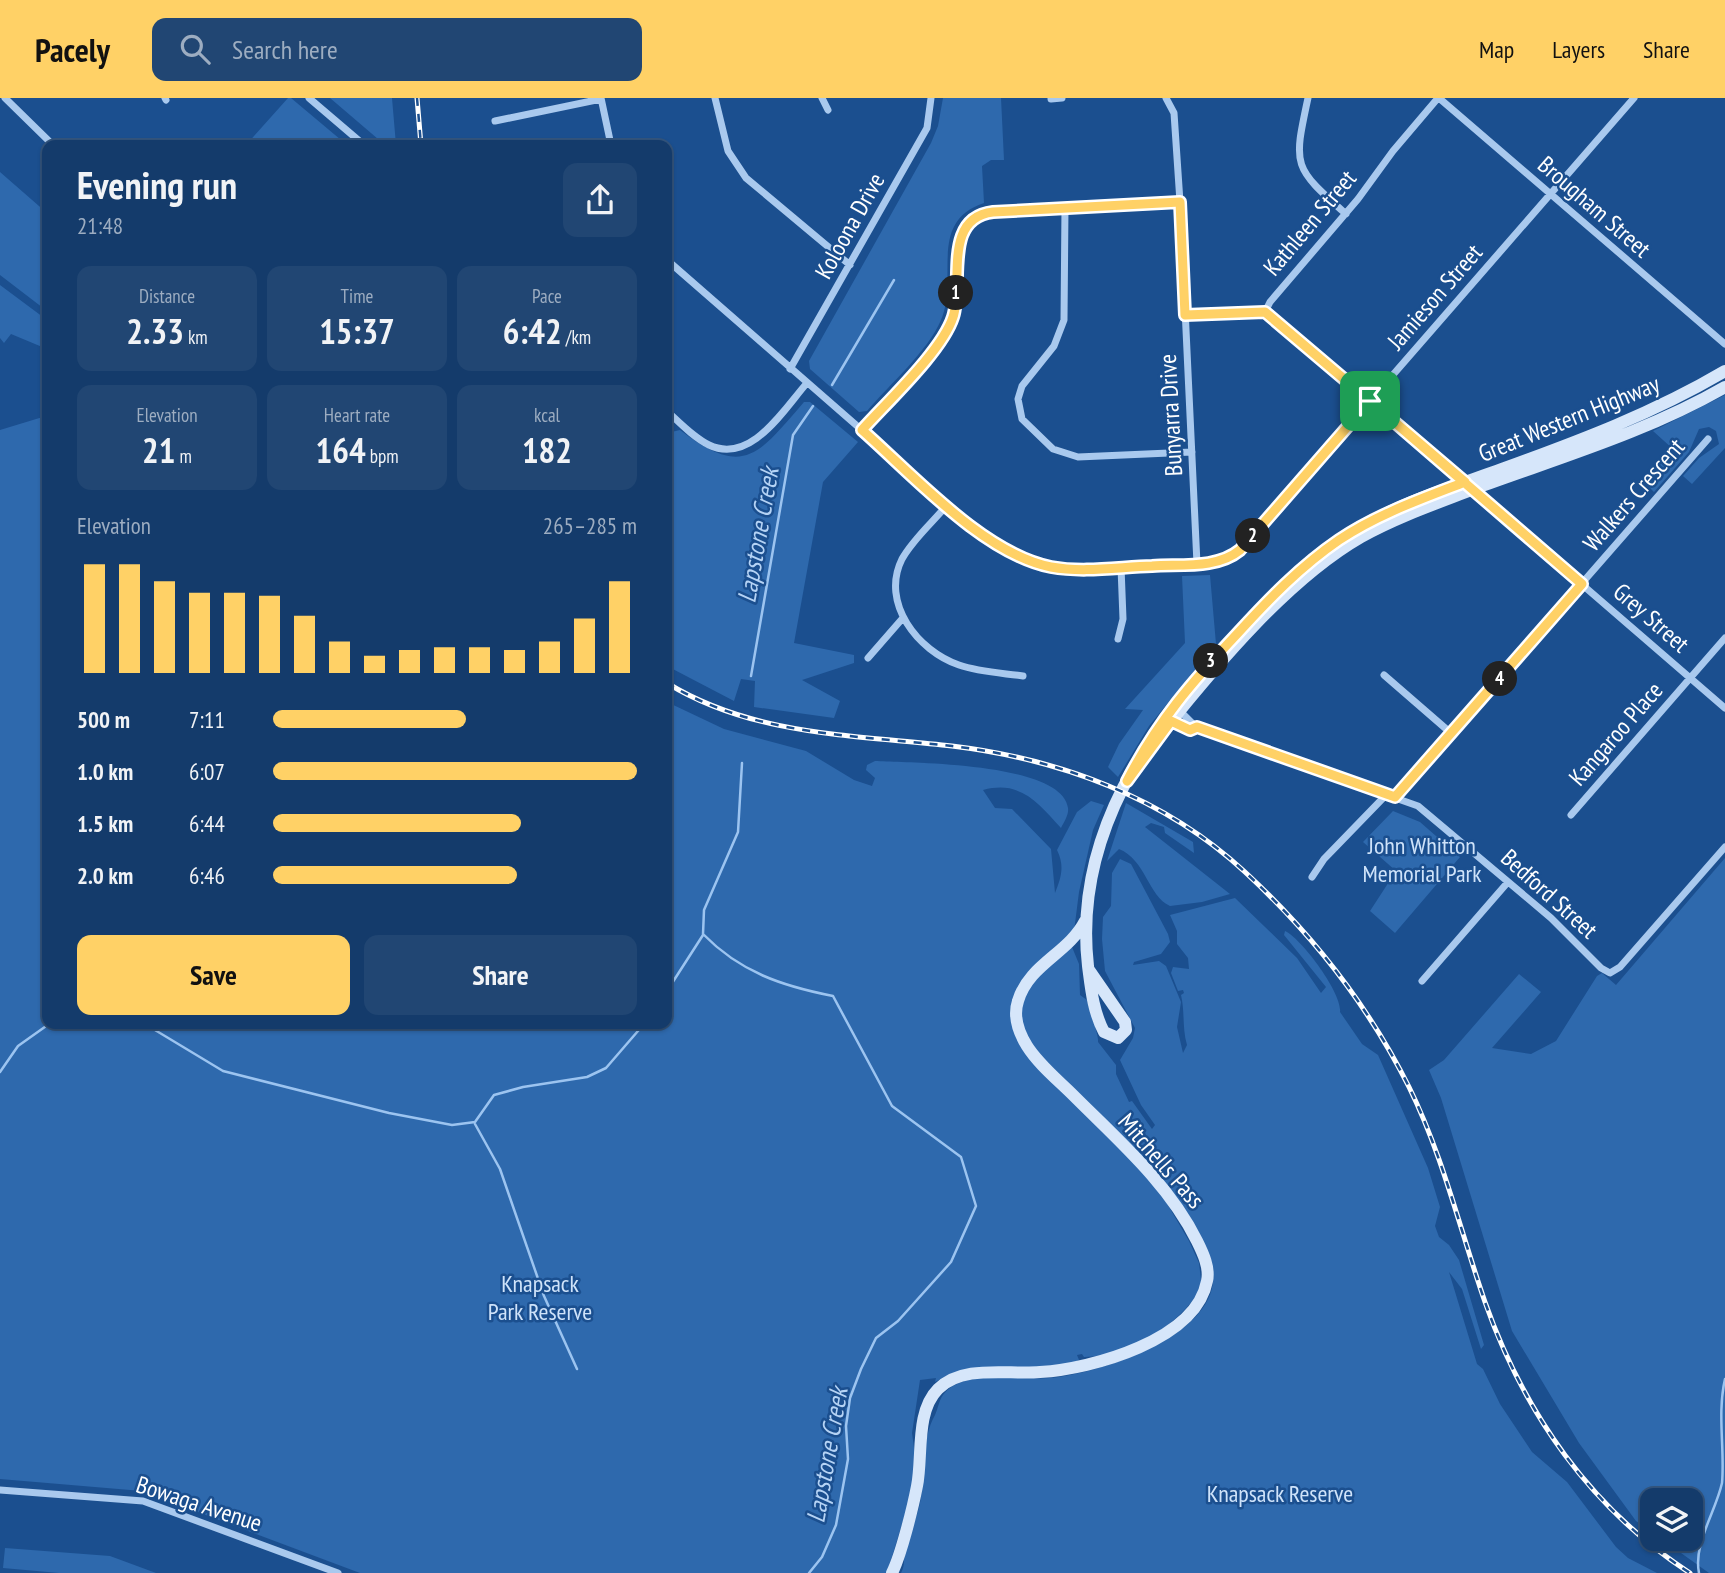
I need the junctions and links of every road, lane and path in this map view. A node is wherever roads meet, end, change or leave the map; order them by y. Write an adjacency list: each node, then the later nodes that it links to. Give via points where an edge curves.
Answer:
1 (5, 98): 15 (street)
2 (309, 98): 16 (street)
3 (715, 98): 23 (street, via 728,151 746,178)
4 (822, 98): 13 (street)
5 (931, 98): 23 (street, Koloona Drive, via 927,128)
6 (1062, 98): 12 (street)
7 (1167, 98): 19 (street, Bunyarra Drive, via 1174,113)
8 (1308, 98): 21 (street, via 1298,144 1300,165 1309,180)
9 (1438, 98): 18 (street, Brougham Street); 21 (street, Kathleen Street)
10 (1634, 98): 18 (street, Jamieson Street)
11 (601, 99): 14 (street); 17 (street)
12 (1051, 99)
13 (828, 110)
14 (495, 121)
15 (48, 140)
16 (358, 140)
17 (610, 140)
18 (1550, 194): 26 (street, Brougham Street); 31 (street, Jamieson Street)
19 (1180, 202): 20 (street); 25 (street, Bunyarra Drive)
20 (1065, 208): 33 (street, via 987,213 967,226 959,243 955,308 947,329); 35 (street, via 1064,320 1054,346 1022,386 1018,399 1022,419 1053,449 1078,457)
21 (1346, 214): 24 (street, Kathleen Street)
22 (672, 264): 27 (street)
23 (850, 265): 27 (street, Koloona Drive)
24 (1265, 312): 25 (street, Kathleen Street); 31 (street, Grey Street)
25 (1185, 315): 35 (street, Bunyarra Drive)
26 (1725, 344)
27 (790, 369): 29 (street)
28 (1725, 371): 36 (main road, Great Western Highway, via 1607,431)
29 (807, 383): 32 (street, via 760,436 734,448 709,445); 33 (street)
30 (1725, 387): 36 (main road, Great Western Highway, via 1639,428)
31 (1370, 401): 36 (street, Grey Street); 38 (street, Jamieson Street, via 1240,550 1221,561)
32 (672, 415)
33 (862, 430): 37 (street)
34 (1708, 439): 40 (street, Walkers Crescent)
35 (1192, 452): 38 (street, Bunyarra Drive)
36 (1469, 486): 40 (street, Grey Street); 49 (main road, Great Western Highway, via 1396,519 1329,558 1277,604); 50 (main road, Great Western Highway, via 1381,516 1321,553 1270,598)
37 (947, 505): 39 (street, via 992,542 1028,561 1064,569); 41 (street, via 906,552 899,568 896,588)
38 (1197, 564): 39 (street)
39 (1121, 567): 43 (street, via 1123,619)
40 (1582, 584): 47 (street, Grey Street); 52 (street, Walkers Crescent)
41 (902, 619): 44 (street); 46 (street, via 952,662)
42 (1725, 638): 47 (street, Kangaroo Place)
43 (1118, 639)
44 (868, 658)
45 (1384, 675): 52 (street)
46 (1023, 676)
47 (1691, 678): 48 (street, Grey Street); 54 (street, Kangaroo Place)
48 (1725, 708)
49 (1180, 711): 50 (main road, Great Western Highway); 51 (street)
50 (1167, 719): 51 (street, via 1190,730); 58 (main road, Great Western Highway, via 1114,808 1095,863)
51 (1197, 727): 53 (street)
52 (1452, 734): 53 (street, Walkers Crescent)
53 (1391, 796): 56 (street, Walkers Crescent, via 1324,859); 57 (street, Bedford Street, via 1423,810)
54 (1571, 815)
55 (1725, 847): 57 (street, Bedford Street, via 1610,973)
56 (1312, 877)
57 (1508, 882): 60 (street)
58 (1087, 918): 59 (main road, Great Western Highway); 63 (main road, Mitchells Pass, via 1077,935 1027,981 1016,1008 1020,1032 1038,1060 1168,1194 1202,1251 1207,1283 1197,1307 1185,1320 1135,1349 1044,1372 974,1374 939,1388 926,1411 916,1488)
59 (1089, 970): 59 (main road, Great Western Highway, via 1125,1022 1118,1038 1106,1035 1101,1027)
60 (1422, 981)
61 (0, 1490): 62 (street, Bowaga Avenue, via 143,1500)
62 (338, 1573)
63 (892, 1573)

